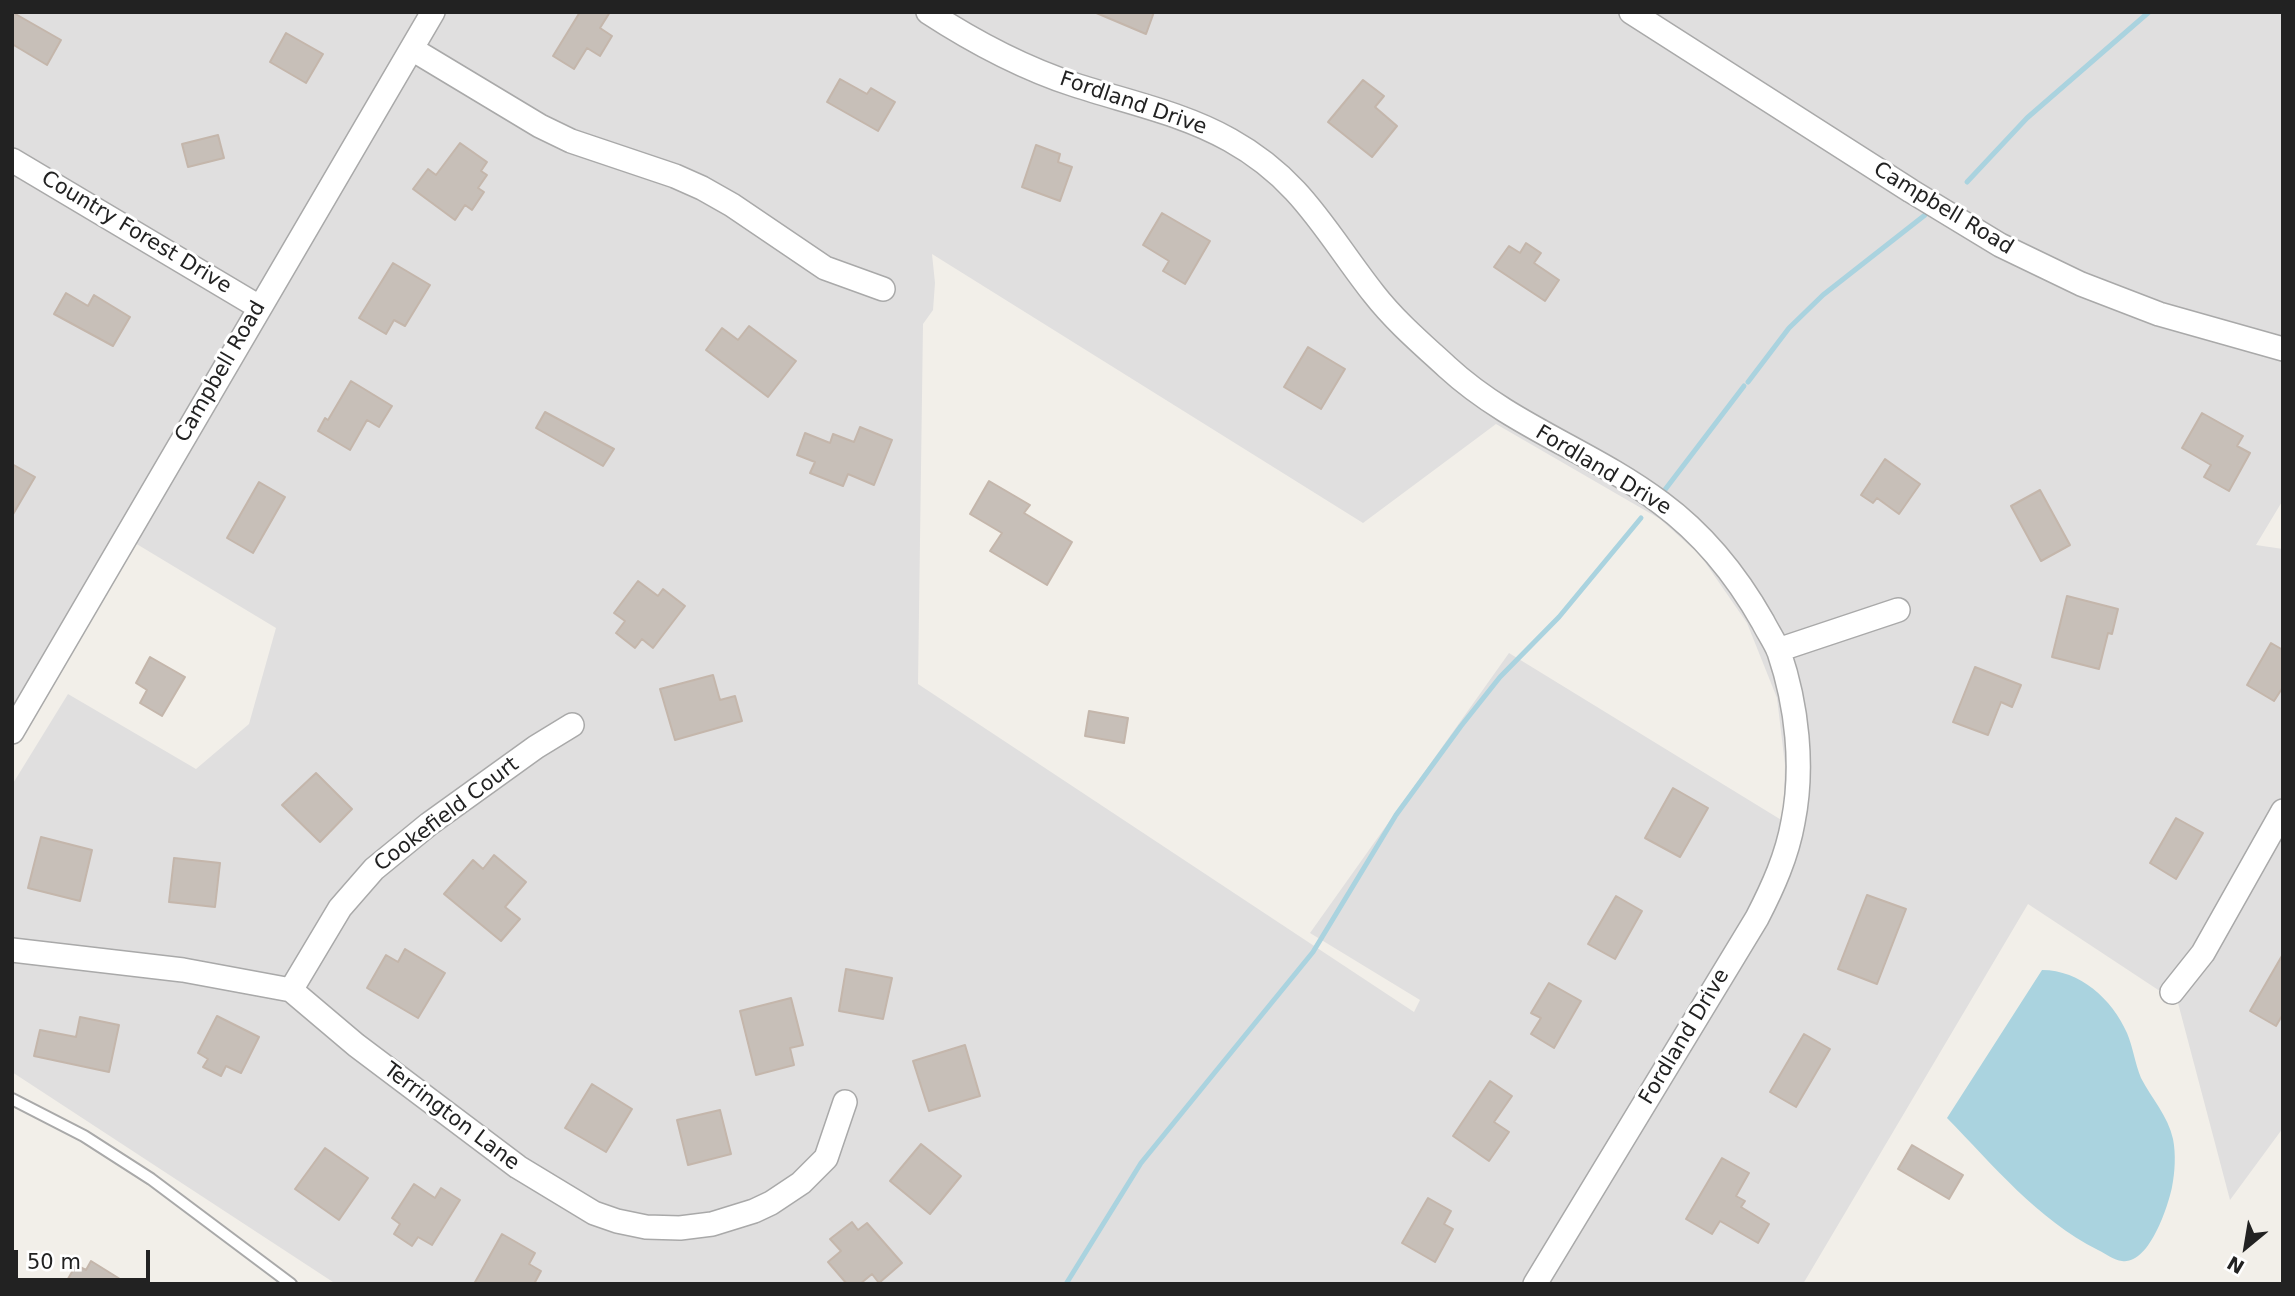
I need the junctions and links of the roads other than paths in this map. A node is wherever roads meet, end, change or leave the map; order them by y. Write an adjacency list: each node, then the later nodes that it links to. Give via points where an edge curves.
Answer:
1 (433, 12): 4 (street, Campbell Road)
2 (928, 12): 10 (street, Fordland Drive, via 1000,54 1071,84 1198,125 1261,159 1315,211 1376,297 1472,389 1659,501 1702,538 1753,604)
3 (1631, 12): 8 (street, Campbell Road, via 2000,245 2081,284 2159,314)
4 (412, 49): 6 (street, via 540,126 702,188 825,268); 7 (street, Campbell Road)
5 (12, 160): 7 (street, Country Forest Drive)
6 (883, 289)
7 (259, 307): 12 (street, Campbell Road)
8 (2283, 349)
9 (1898, 610): 10 (street)
10 (1778, 650): 20 (street, Fordland Drive, via 1796,728 1798,774 1794,821 1780,868 1757,918)
11 (572, 725): 15 (street, Cookefield Court, via 429,824 374,869 340,908)
12 (12, 732)
13 (2283, 811): 16 (street, via 2203,953)
14 (12, 950): 15 (street, Terrington Lane, via 183,970)
15 (291, 990): 18 (street, Terrington Lane, via 518,1167 594,1213 636,1225 680,1228 712,1224 771,1203 826,1158)
16 (2172, 992)
17 (12, 1100): 19 (lane, via 84,1136 151,1179)
18 (845, 1102)
19 (291, 1284)
20 (1535, 1284)

